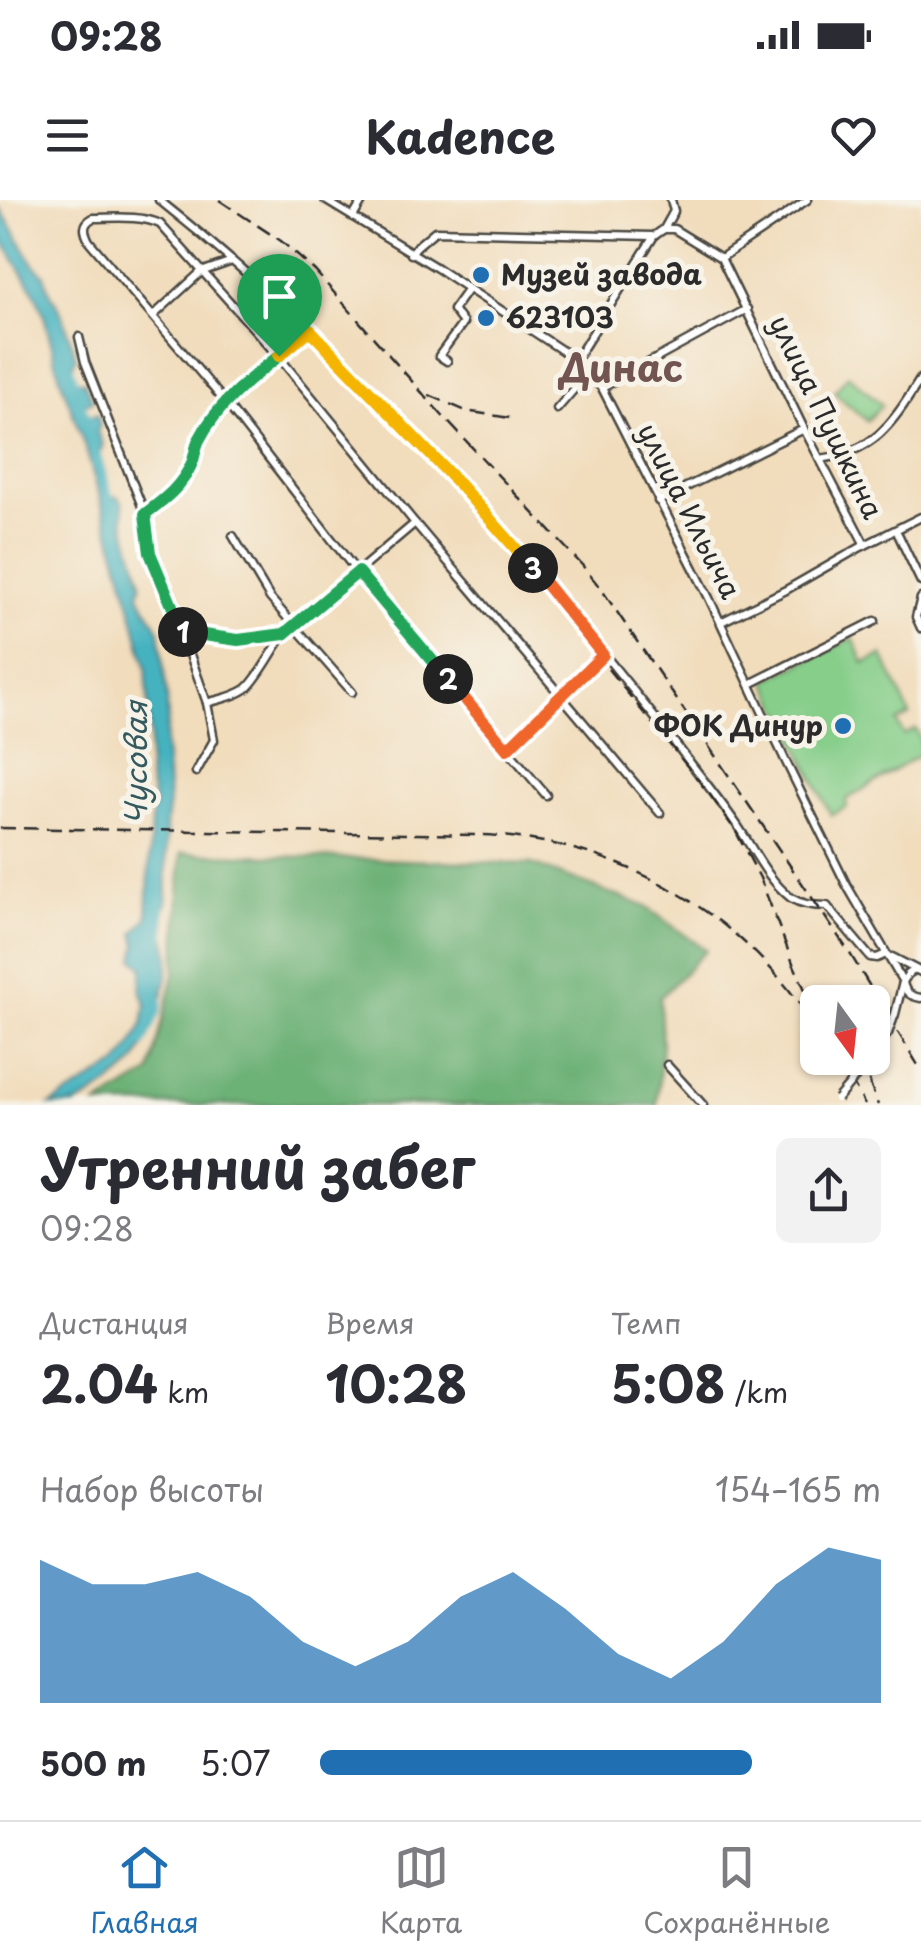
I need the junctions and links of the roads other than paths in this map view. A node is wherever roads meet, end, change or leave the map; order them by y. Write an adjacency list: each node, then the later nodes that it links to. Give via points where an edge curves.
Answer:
1 (159, 200): 11 (street)
2 (325, 200): 6 (street, улица Ильича)
3 (362, 200): 6 (street)
4 (671, 200): 7 (street, via 674,211)
5 (804, 201): 10 (street)
6 (353, 217): 9 (street, улица Ильича)
7 (664, 228): 8 (street); 10 (street)
8 (654, 236): 9 (street, via 435,231); 19 (street)
9 (411, 254): 13 (street, улица Ильича)
10 (721, 258): 14 (street, улица Пушкина)
11 (232, 261): 12 (street); 16 (street)
12 (201, 272): 15 (street); 15 (street, via 155,221 93,218 85,225 89,241); 18 (street)
13 (468, 289): 19 (street, улица Ильича); 20 (street, via 453,310 463,323 439,356)
14 (747, 309): 23 (street, улица Пушкина); 26 (street, улица Пушкина)
15 (153, 316): 24 (street)
16 (310, 330): 18 (street); 44 (street, via 470,496)
17 (79, 337): 29 (street)
18 (279, 356): 24 (street); 31 (street)
19 (575, 361): 21 (street, улица Ильича)
20 (448, 362)
21 (588, 373): 23 (street, улица Ильича); 25 (street)
22 (921, 378): 27 (street, via 875,439 844,455)
23 (602, 388): 28 (street, улица Ильича)
24 (226, 403): 29 (street, via 198,441 181,482); 35 (street)
25 (557, 408)
26 (804, 429): 27 (street, улица Пушкина); 28 (street)
27 (820, 458): 34 (street, улица Пушкина)
28 (658, 501): 39 (street, улица Ильича)
29 (145, 514): 42 (street, via 150,553)
30 (921, 517): 34 (street)
31 (415, 523): 35 (street); 47 (street)
32 (898, 534): 36 (street)
33 (234, 536): 40 (street, via 270,598)
34 (865, 545): 39 (street)
35 (358, 572): 40 (street); 49 (street)
36 (921, 582)
37 (921, 598): 41 (street)
38 (876, 621): 45 (street)
39 (721, 622): 45 (street, улица Ильича)
40 (294, 624): 43 (street); 46 (street)
41 (921, 628)
42 (182, 632): 43 (street, via 238,640); 48 (street)
43 (284, 634): 48 (street, via 244,691)
44 (603, 655): 47 (street); 53 (street, via 781,888 799,902 827,906 870,957)
45 (750, 684): 53 (street, улица Ильича)
46 (352, 692)
47 (561, 697): 49 (street); 52 (street)
48 (206, 702): 50 (street, via 214,740)
49 (507, 749): 51 (street)
50 (196, 772)
51 (546, 795)
52 (660, 812)
53 (886, 954): 54 (street); 55 (street, улица Ильича)
54 (918, 971): 55 (street)
55 (903, 982): 56 (street, улица Ильича); 57 (street)
56 (921, 998): 57 (street)
57 (896, 1012): 58 (street, bridge)
58 (890, 1028)
59 (667, 1065): 62 (street)
60 (857, 1075): 61 (street, bridge)
61 (835, 1102)
62 (702, 1105)

